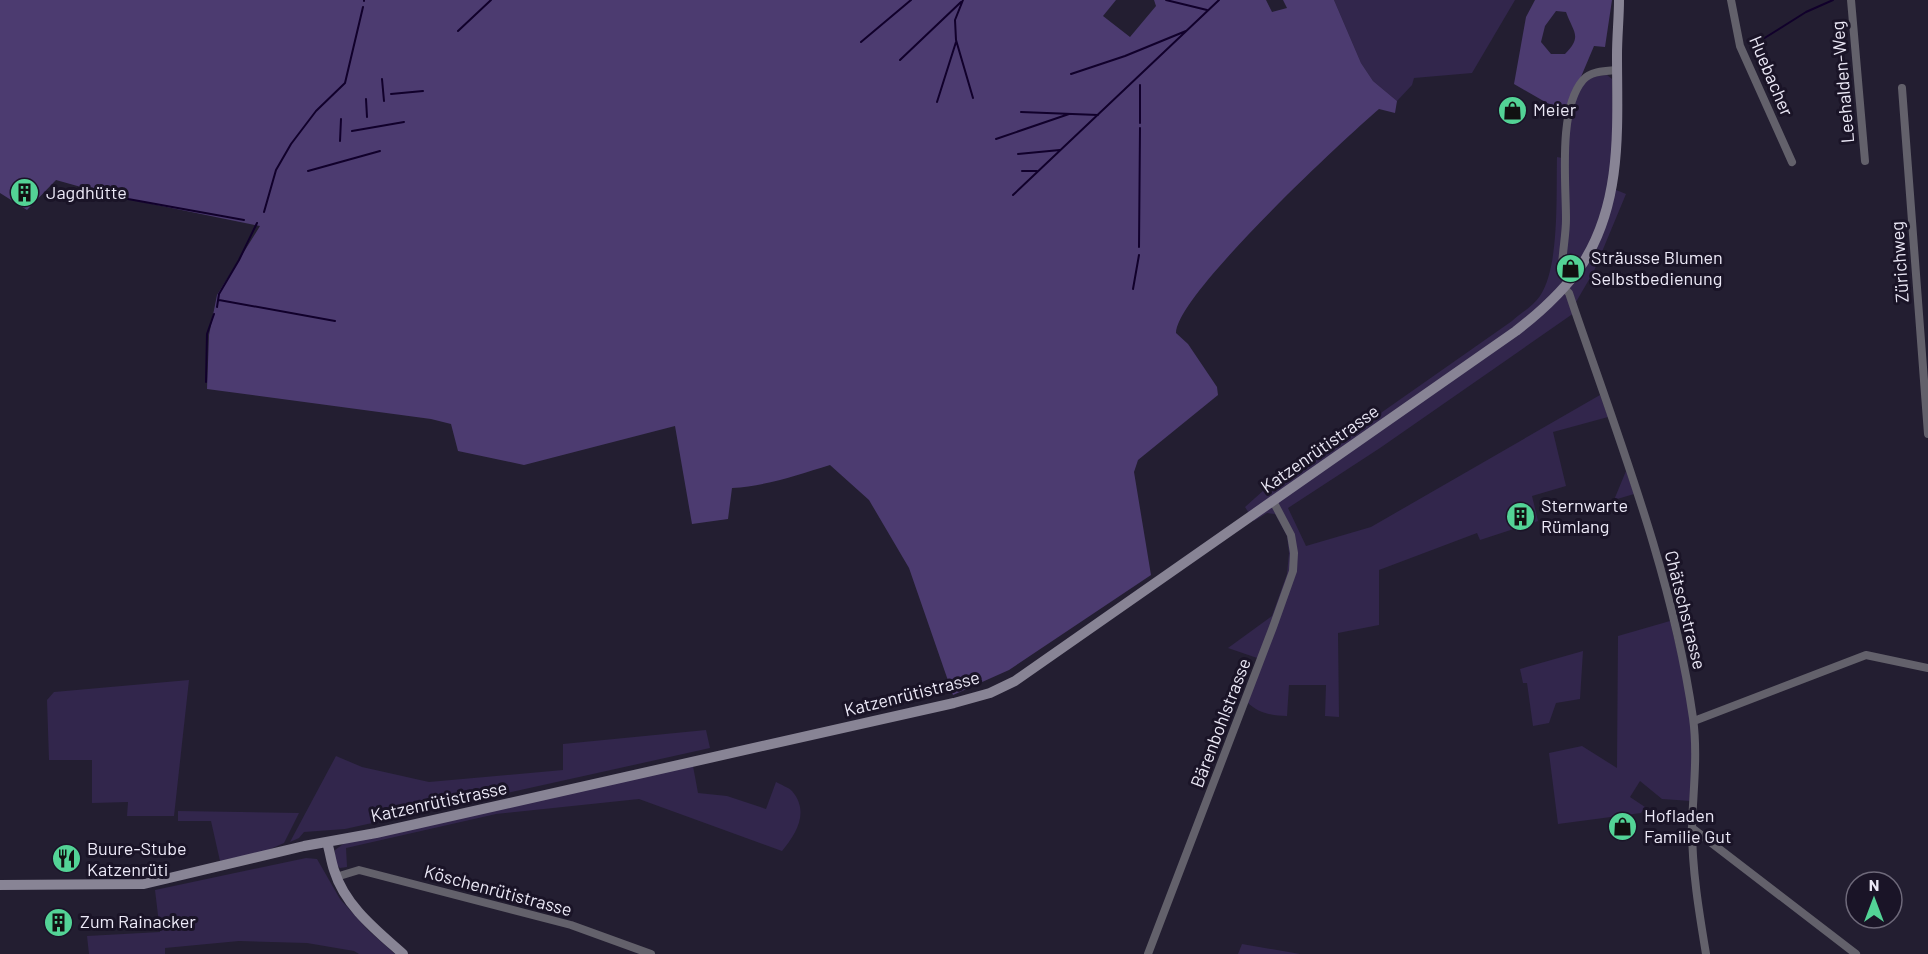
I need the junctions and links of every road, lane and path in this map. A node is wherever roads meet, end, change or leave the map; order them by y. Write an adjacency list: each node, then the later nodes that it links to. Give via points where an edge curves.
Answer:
1 (1619, 0): 4 (street, Katzenrütistrasse)
2 (1731, 0): 7 (street, Huebacher, via 1740,46)
3 (1851, 0): 6 (street, Leehalden-Weg)
4 (1618, 70): 8 (street, Katzenrütistrasse, via 1617,152 1611,192 1601,228); 8 (street, Chätschstrasse, via 1584,78 1568,118 1562,270)
5 (1902, 88): 9 (street, Zürichweg)
6 (1865, 161)
7 (1792, 162)
8 (1567, 284): 10 (street, Katzenrütistrasse, via 1516,331); 12 (street, Chätschstrasse, via 1646,521)
9 (1928, 434)
10 (1273, 501): 14 (street, Katzenrütistrasse, via 1015,681 990,693); 19 (street, Bärenbohlstrasse, via 1291,535 1293,571)
11 (1928, 668): 12 (street, via 1866,655)
12 (1694, 721): 13 (street, Chätschstrasse)
13 (1692, 828): 20 (street, Chätschstrasse, via 1695,883); 21 (street)
14 (327, 842): 15 (street); 16 (street, Katzenrütistrasse, via 144,884)
15 (336, 877): 17 (street, via 355,908); 18 (street, Köschenrütistrasse, via 358,870 571,925)
16 (0, 885)
17 (403, 954)
18 (651, 954)
19 (1148, 954)
20 (1706, 954)
21 (1856, 954)

